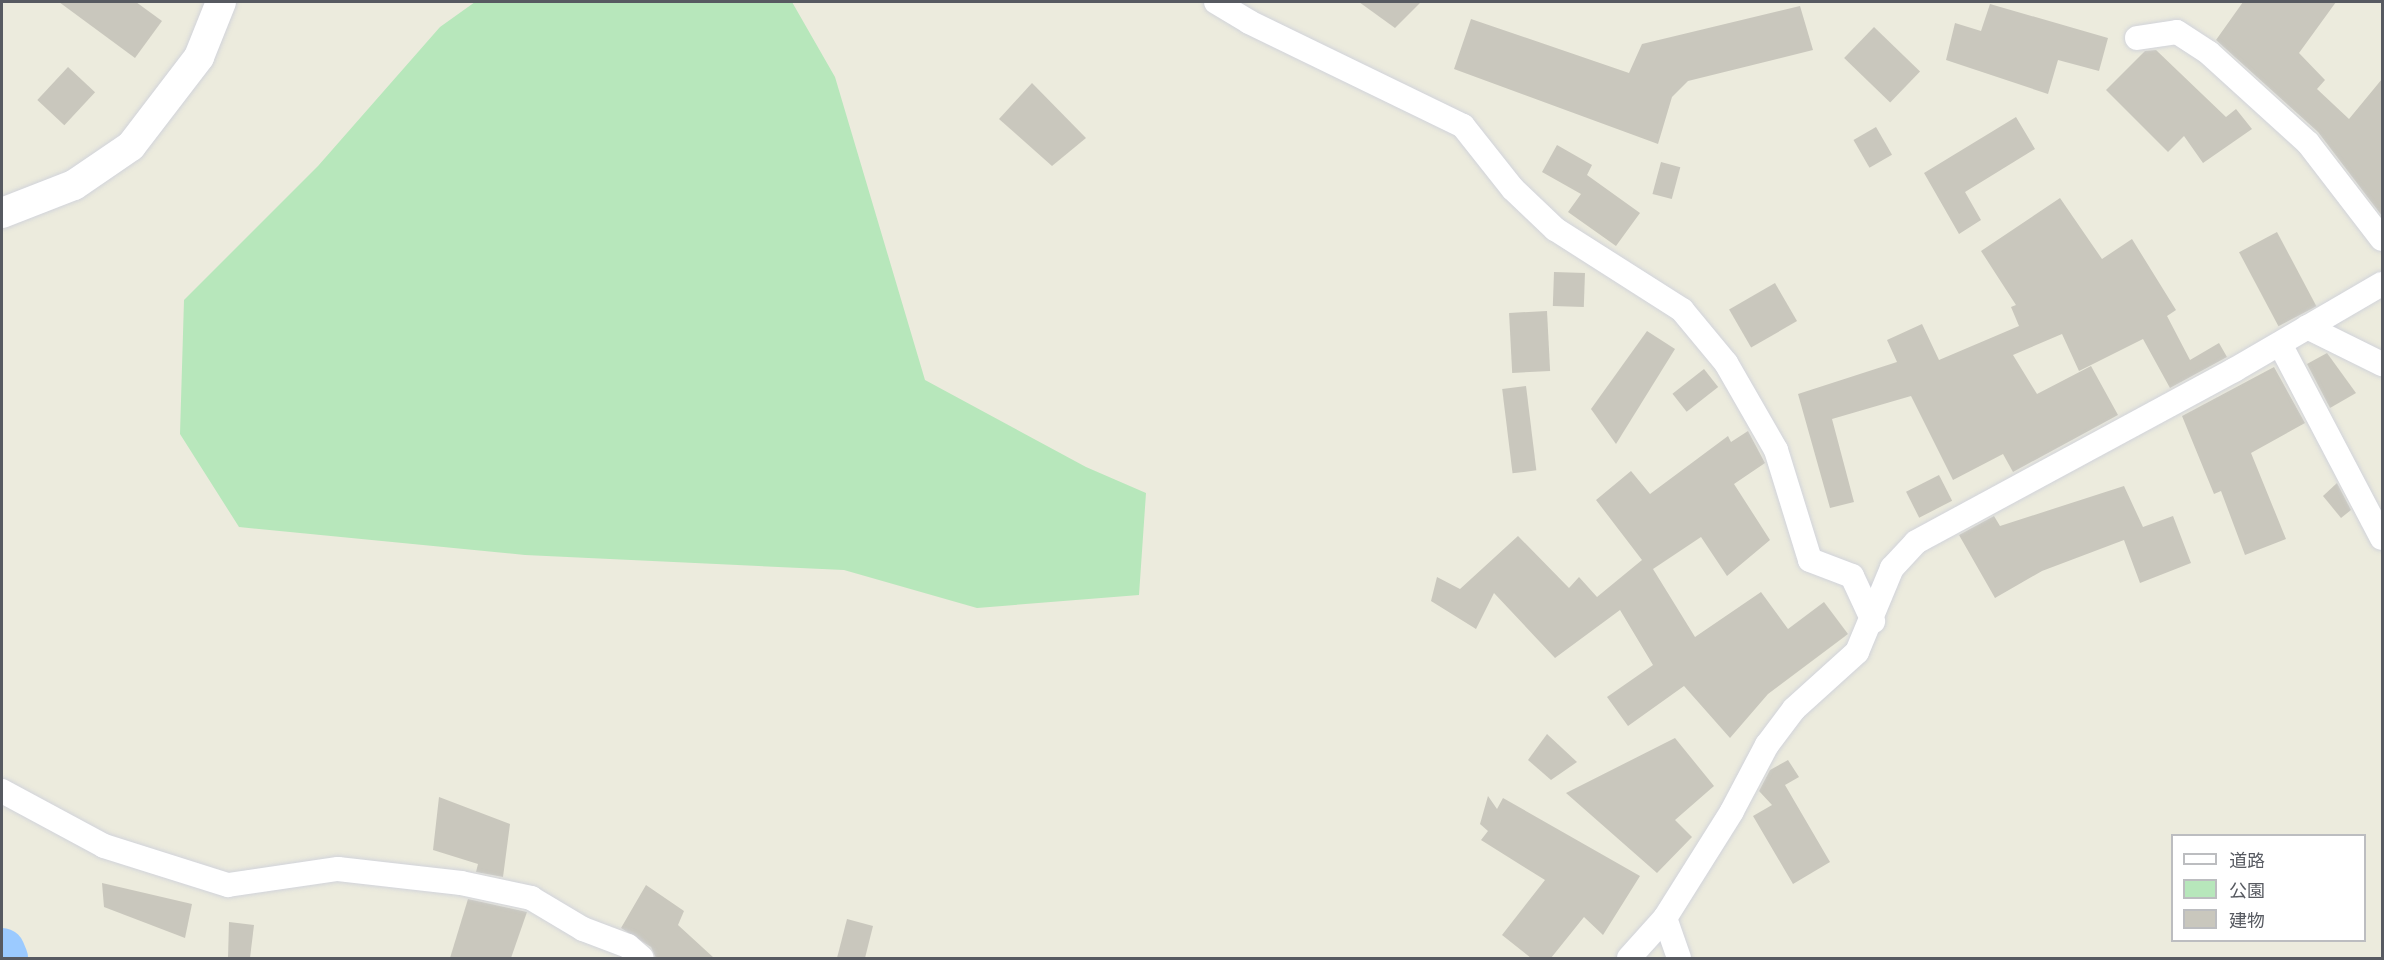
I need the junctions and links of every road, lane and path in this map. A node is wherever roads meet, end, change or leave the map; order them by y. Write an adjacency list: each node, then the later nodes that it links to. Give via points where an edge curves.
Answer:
1 (221, 2): 4 (street, via 199,57 131,146 74,185)
2 (1216, 2): 11 (street, via 1249,22 1463,126 1513,189 1555,229 1682,310 1726,363 1776,450 1810,560 1852,576)
3 (2137, 38): 5 (street, via 2177,32 2209,53 2308,143)
4 (2, 213)
5 (2382, 239)
6 (2382, 284): 7 (street)
7 (2307, 327): 8 (street); 9 (street)
8 (2280, 344): 10 (street); 11 (street, via 1916,542 1892,568)
9 (2382, 364)
10 (2382, 538)
11 (1873, 621): 13 (street, via 1857,652 1794,709 1767,745 1732,811)
12 (2, 791): 14 (street, via 104,846 228,885 338,869 461,883 531,898 583,929 628,946)
13 (1665, 918): 15 (street); 16 (street)
14 (642, 958)
15 (1629, 958)
16 (1679, 958)

